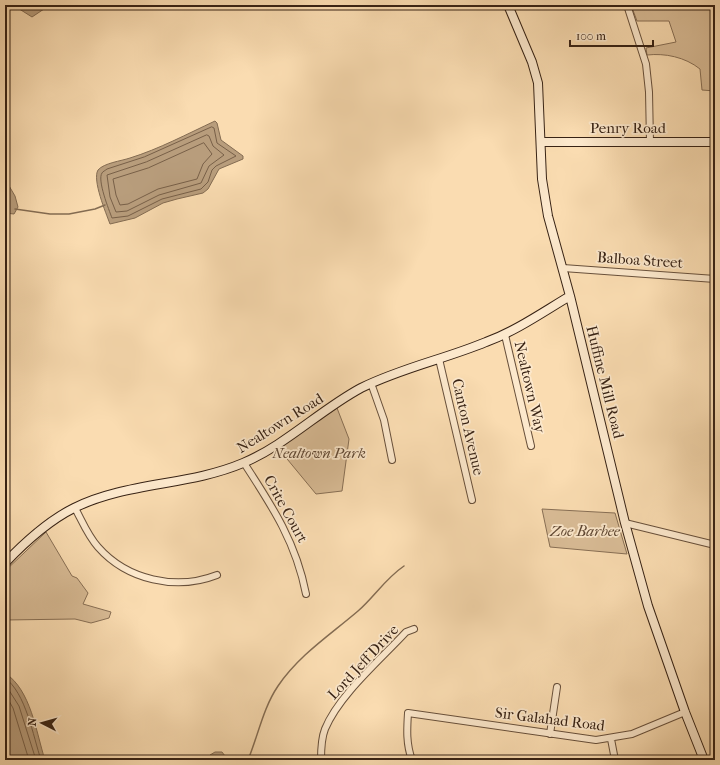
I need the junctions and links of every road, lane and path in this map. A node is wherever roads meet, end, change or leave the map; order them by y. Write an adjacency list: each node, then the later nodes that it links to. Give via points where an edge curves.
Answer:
1 (508, 5): 3 (street, Huffine Mill Road, via 538,83)
2 (627, 5): 4 (street, via 646,64 650,92)
3 (541, 142): 4 (street, Penry Road); 6 (street, Huffine Mill Road, via 542,179 547,209)
4 (650, 142): 5 (street, Penry Road)
5 (715, 142)
6 (563, 268): 7 (street, Balboa Street); 8 (street, Huffine Mill Road)
7 (715, 279)
8 (570, 296): 9 (street, Nealtown Road); 17 (street, Huffine Mill Road)
9 (505, 335): 10 (street, Nealtown Road); 12 (street, Nealtown Way)
10 (440, 359): 11 (street, Nealtown Road); 15 (street, Canton Avenue)
11 (371, 383): 13 (street, via 384,420); 14 (street, Nealtown Road)
12 (531, 446)
13 (392, 460)
14 (244, 463): 16 (street, Nealtown Road, via 205,476 105,496); 21 (street, Crite Court, via 286,530 296,553)
15 (472, 500)
16 (75, 508): 19 (street, Nealtown Road, via 43,528); 20 (street, via 98,547 112,561 129,572 160,581 189,582)
17 (625, 522): 18 (street); 24 (street, Huffine Mill Road, via 648,606)
18 (715, 545)
19 (5, 563)
20 (217, 575)
21 (306, 594)
22 (414, 630): 27 (street, Lord Jeff Drive, via 406,632 336,709 324,731)
23 (557, 688): 25 (street)
24 (685, 712): 26 (street, Sir Galahad Road, via 632,734); 30 (street, Huffine Mill Road)
25 (550, 734): 26 (street, Sir Galahad Road, via 596,740); 28 (street, Sir Galahad Road, via 408,713 408,750)
26 (611, 739): 29 (street)
27 (321, 760)
28 (412, 760)
29 (615, 760)
30 (704, 760)

